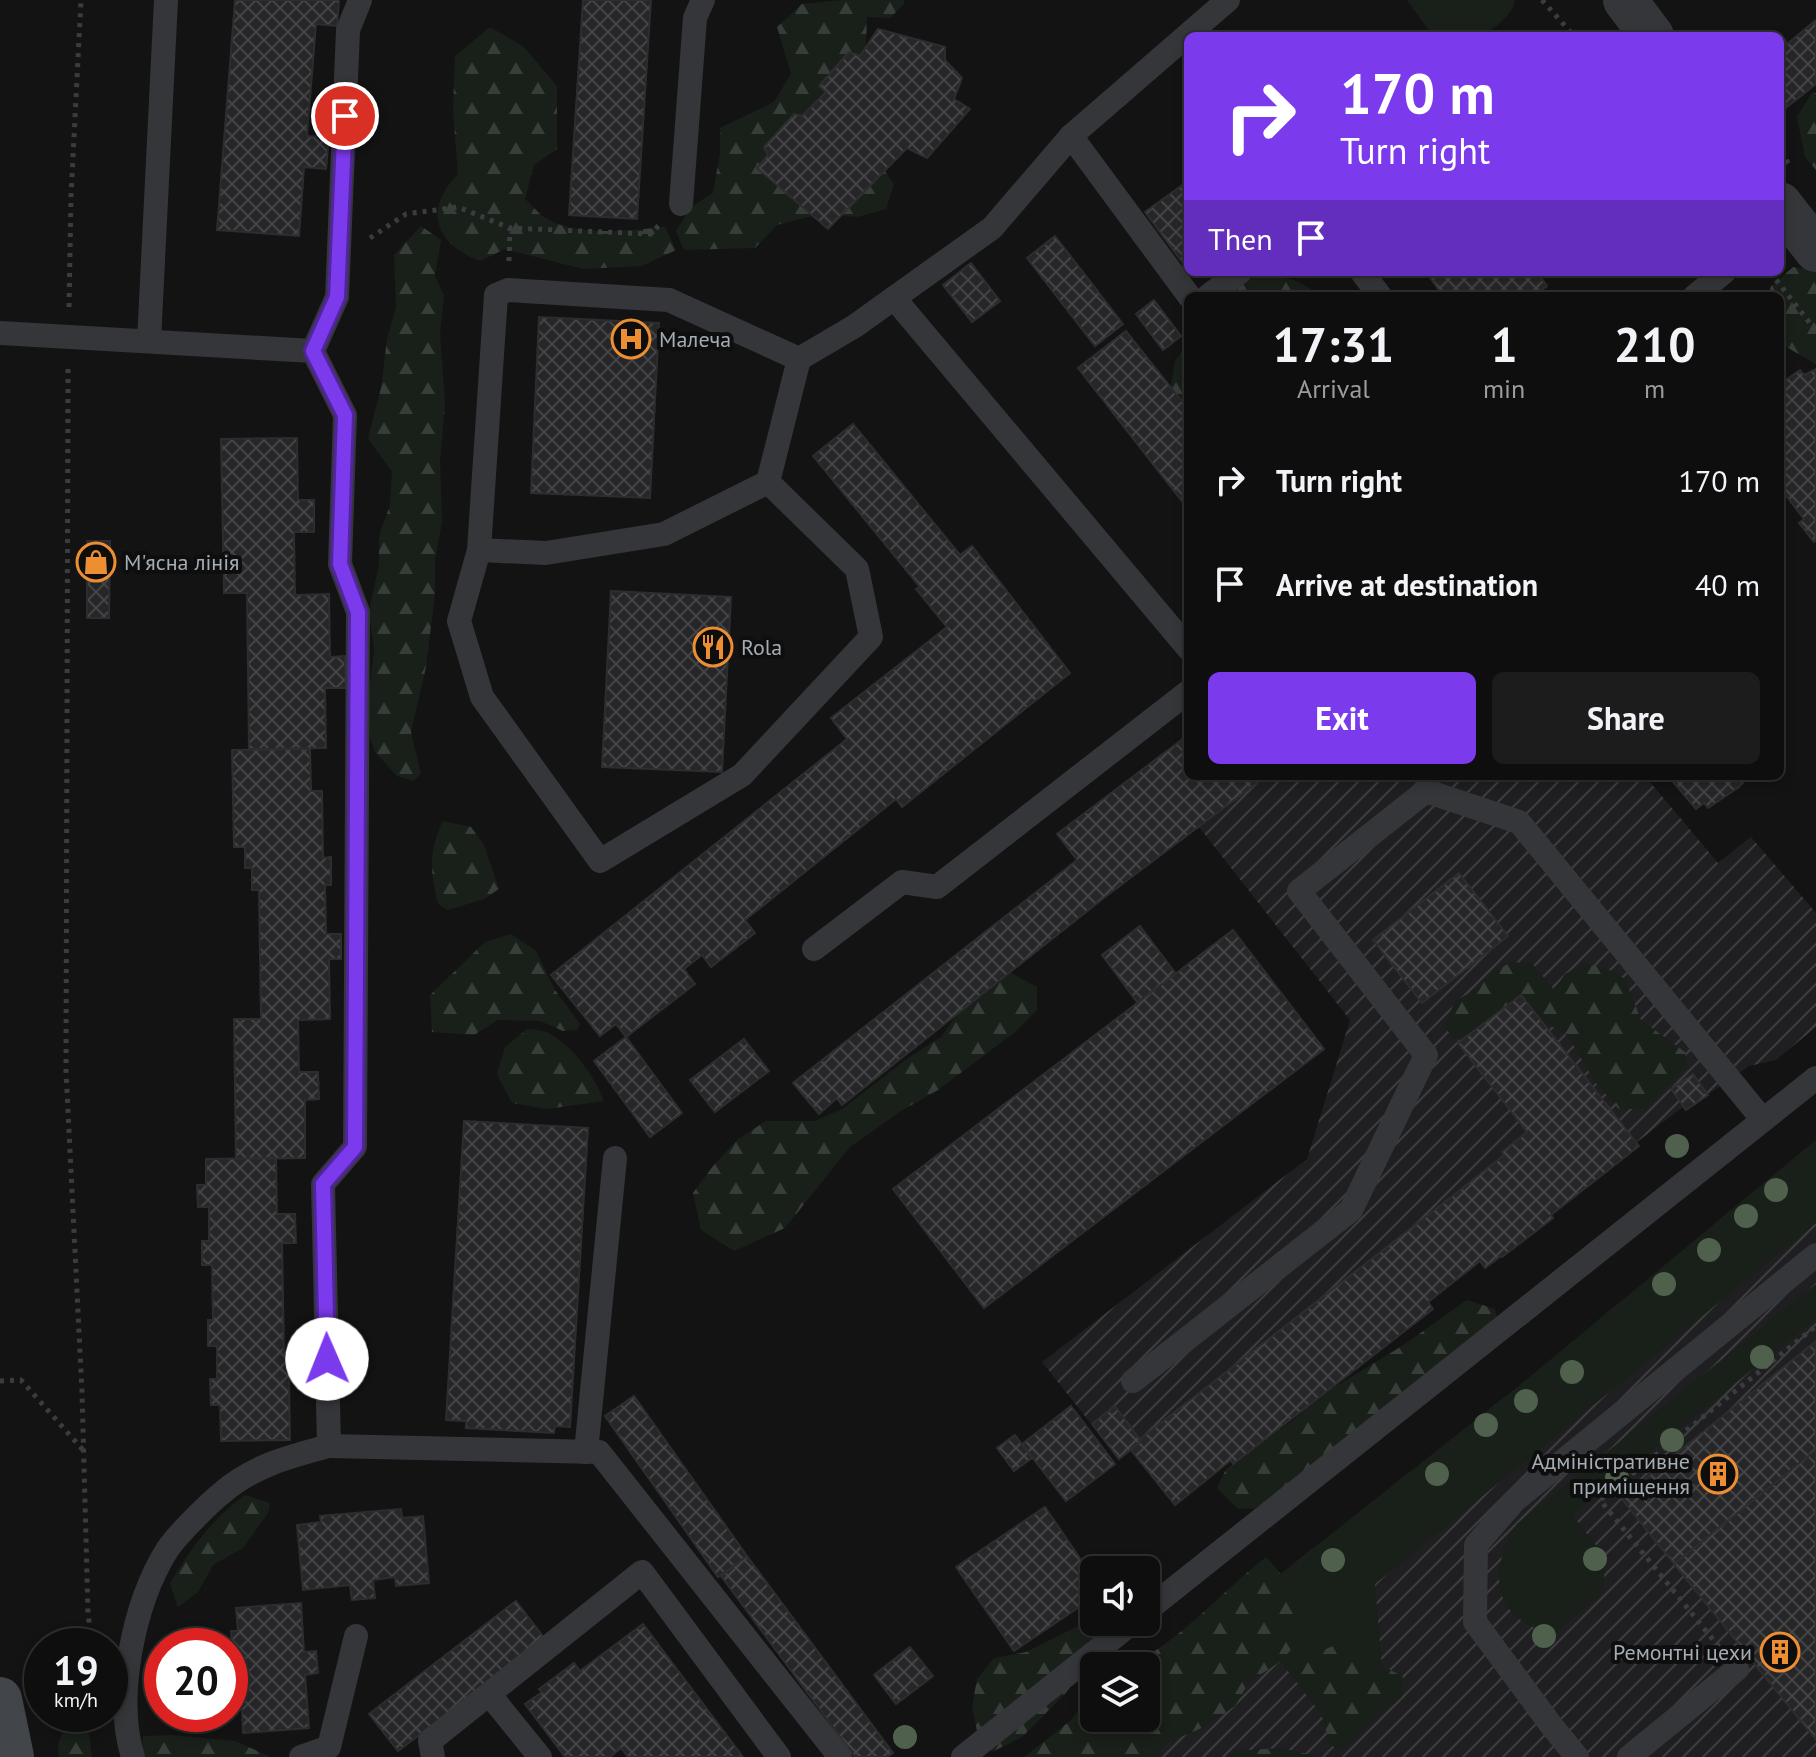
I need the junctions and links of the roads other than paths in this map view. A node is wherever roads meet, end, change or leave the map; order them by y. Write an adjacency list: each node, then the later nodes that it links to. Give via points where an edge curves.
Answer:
1 (166, 0): 20 (lane)
2 (360, 0): 21 (lane, via 348,30 337,297)
3 (703, 0): 12 (lane, via 695,18)
4 (1228, 0): 7 (lane)
5 (1625, 0): 8 (street)
6 (1661, 0): 9 (street)
7 (1191, 32)
8 (1652, 32)
9 (1656, 32)
10 (1184, 38): 11 (lane)
11 (1071, 136): 15 (lane); 18 (lane, via 992,228)
12 (681, 204)
13 (1235, 276): 16 (lane)
14 (1719, 276): 17 (lane)
15 (1186, 292)
16 (1213, 292)
17 (1700, 292)
18 (894, 298): 22 (lane); 25 (lane)
19 (0, 333): 20 (lane)
20 (149, 341): 21 (lane)
21 (313, 351): 33 (lane, via 345,415 340,564 358,612 355,1147 323,1184)
22 (799, 359): 23 (lane); 24 (lane, via 669,300 508,290 496,295)
23 (768, 482): 24 (lane, via 664,534 546,553); 24 (lane, via 857,569 871,637 742,775 600,861 482,697 459,621)
24 (479, 550)
25 (1184, 643)
26 (1184, 695): 27 (lane, via 937,887 902,882)
27 (814, 949)
28 (1816, 1078): 29 (lane)
29 (1763, 1120): 32 (lane, via 1519,822 1426,791 1299,891 1426,1055 1351,1210); 35 (lane)
30 (615, 1158): 34 (lane)
31 (1816, 1255): 49 (lane, via 1515,1500 1476,1545 1475,1622)
32 (1133, 1381)
33 (329, 1446): 34 (lane); 42 (lane, via 272,1462 224,1491 168,1549 137,1616 127,1671 126,1735)
34 (586, 1452): 47 (lane, via 599,1452)
35 (1160, 1600)
36 (356, 1636): 43 (lane, via 329,1747)
37 (1115, 1636): 48 (lane)
38 (1737, 1669): 50 (lane)
39 (489, 1694): 44 (lane, via 430,1741); 45 (lane); 46 (lane, via 642,1572)
40 (0, 1699): 41 (main road)
41 (12, 1757)
42 (133, 1757)
43 (301, 1757)
44 (433, 1757)
45 (540, 1757)
46 (779, 1757)
47 (840, 1757)
48 (963, 1757)
49 (1577, 1757)
50 (1629, 1757)

